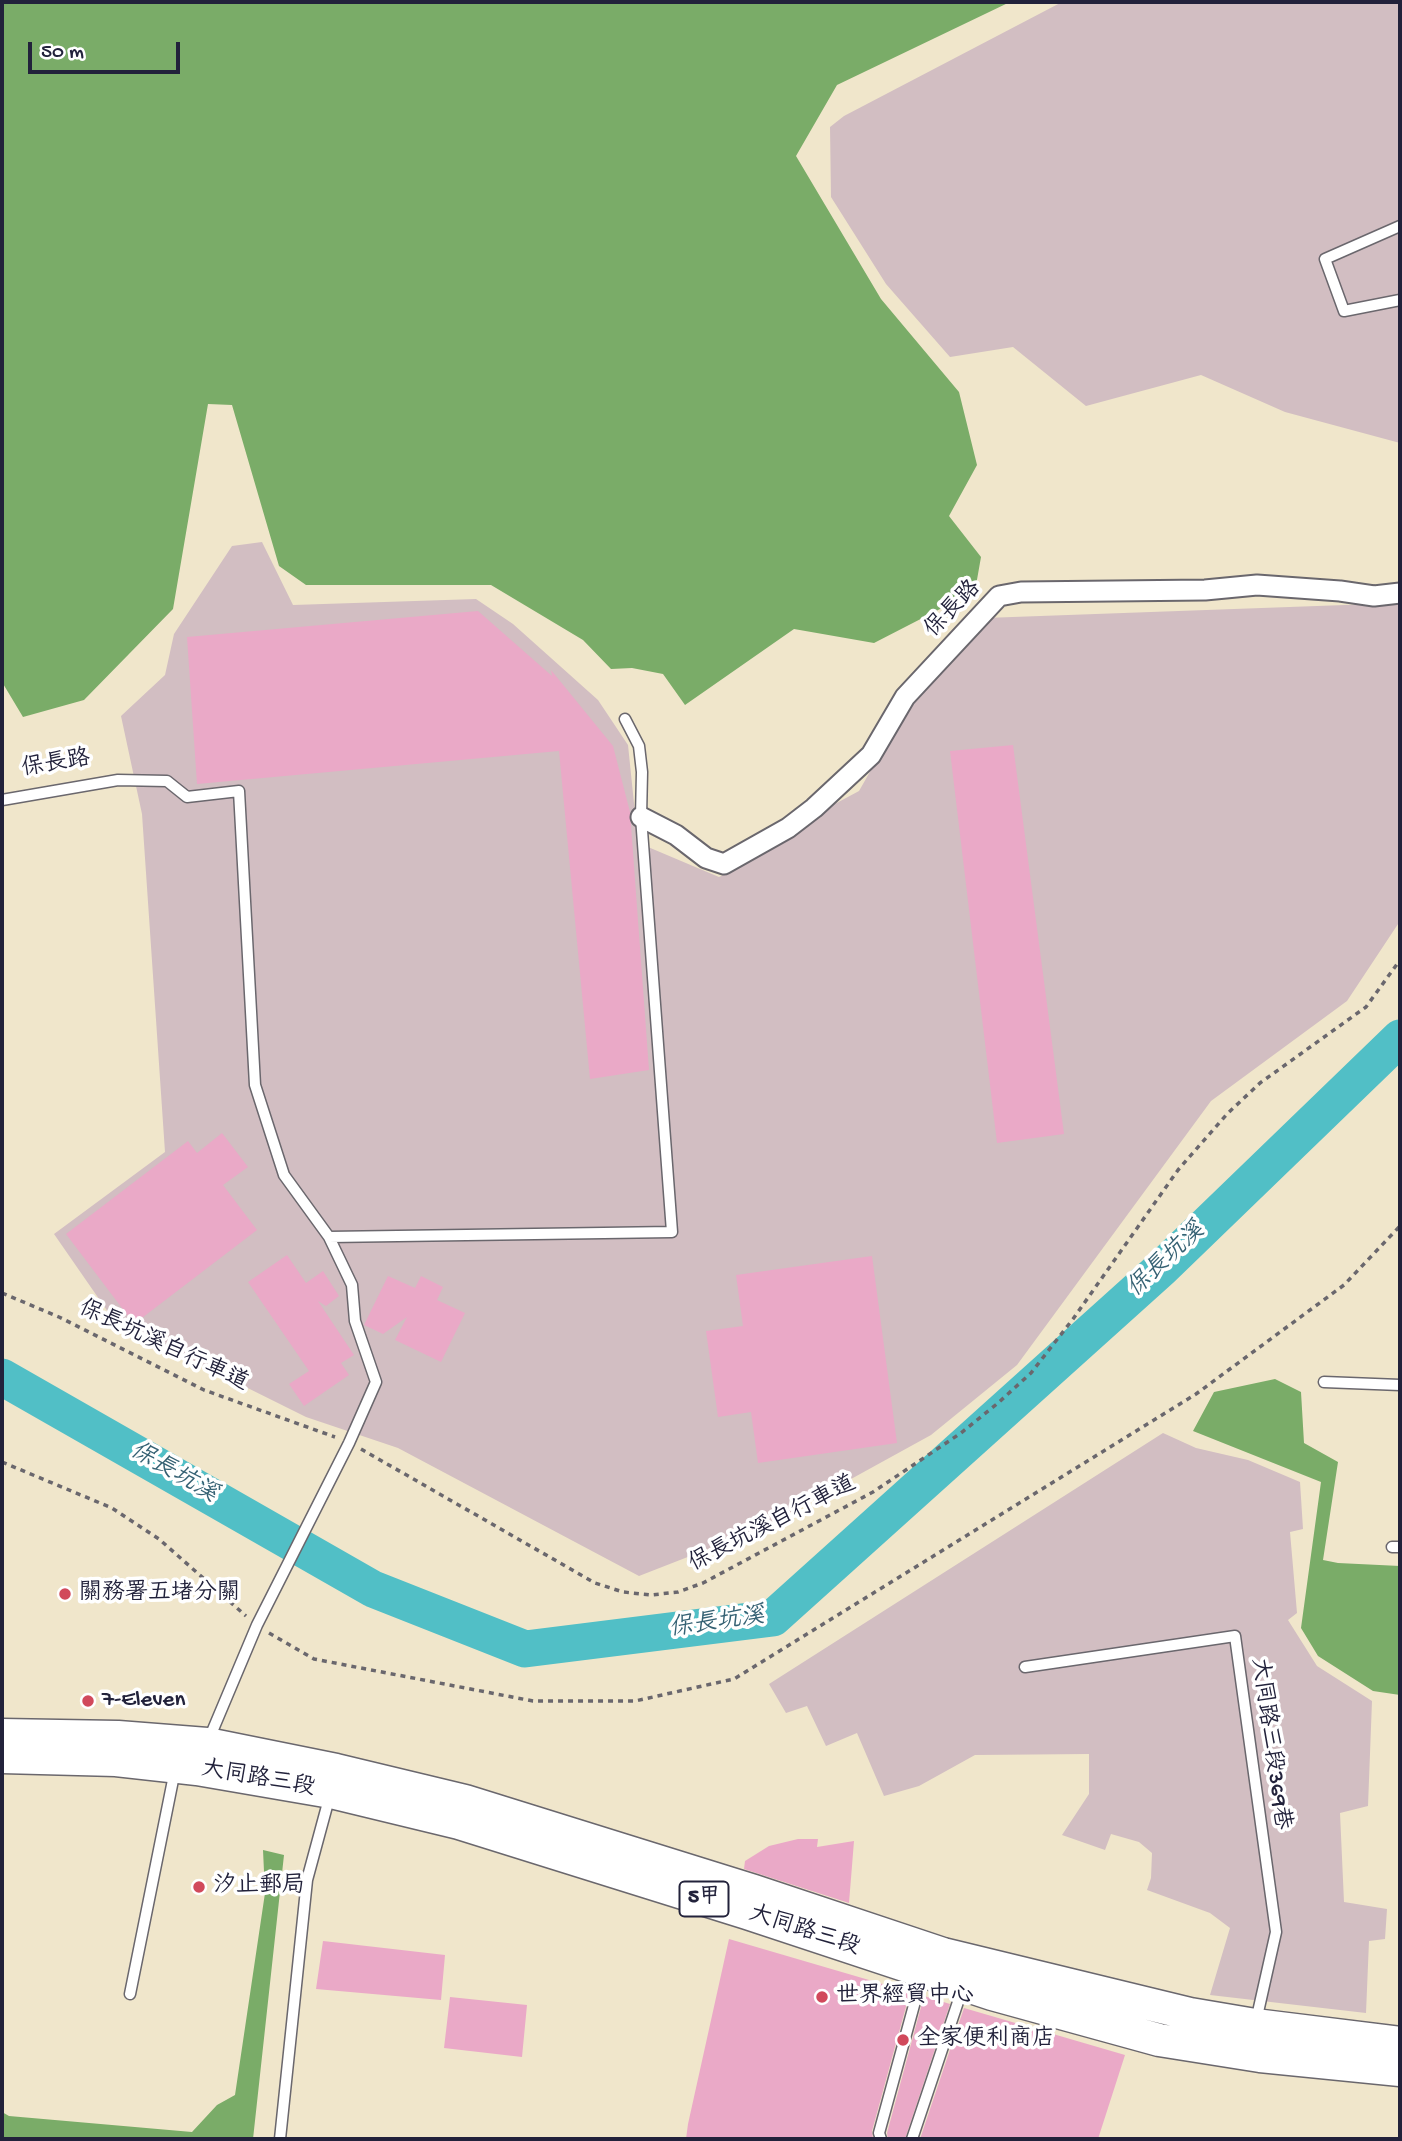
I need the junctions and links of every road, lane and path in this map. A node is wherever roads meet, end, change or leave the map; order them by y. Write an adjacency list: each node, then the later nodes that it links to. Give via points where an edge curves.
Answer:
1 (1400, 226): 2 (lane, via 1325,259 1344,311)
2 (1400, 300)
3 (1400, 593): 6 (street, 保長路, via 1374,596 1256,585 999,596 905,697 871,755 814,808 776,835 724,864 706,858)
4 (625, 719): 6 (lane, via 639,746)
5 (2, 800): 9 (lane, 保長路, via 118,780 167,781 187,797 239,791 255,1085 284,1175)
6 (641, 817): 9 (lane, via 672,1232)
7 (1400, 960): 13 (path, 保長坑溪自行車道, via 1366,1007 1260,1083 1227,1114 1178,1170 1031,1373 998,1404 873,1492 703,1583 651,1595 595,1583)
8 (1400, 1226): 15 (path, via 1344,1285 1196,1394 734,1679 635,1701 533,1701 314,1659)
9 (329, 1237): 13 (lane, via 352,1285 355,1321 376,1382)
10 (2, 1293): 13 (path, 保長坑溪自行車道, via 205,1391)
11 (1324, 1382): 12 (lane)
12 (1400, 1385)
13 (349, 1443): 15 (lane)
14 (2, 1462): 15 (path, via 112,1508 159,1539)
15 (257, 1625): 19 (lane)
16 (1025, 1667): 24 (lane, 大同路三段369巷, via 1235,1636 1276,1932)
17 (2, 1735): 19 (main road, 大同路三段 / 5甲, via 118,1737)
18 (2, 1757): 19 (main road, 大同路三段 / 5甲)
19 (193, 1760): 20 (main road, 大同路三段 / 5甲); 23 (lane)
20 (333, 1781): 21 (main road, 大同路三段 / 5甲); 24 (main road, 大同路三段 / 5甲, via 465,1801 943,1954 1190,2014); 27 (lane, via 307,1880)
21 (923, 1972): 22 (main road, 大同路三段 / 5甲); 28 (lane)
22 (963, 1985): 26 (main road, 大同路三段 / 5甲, via 1159,2040); 29 (lane)
23 (130, 1994)
24 (1255, 2025): 25 (main road, 大同路三段 / 5甲)
25 (1400, 2042)
26 (1400, 2070)
27 (280, 2139)
28 (881, 2139)
29 (912, 2139)

